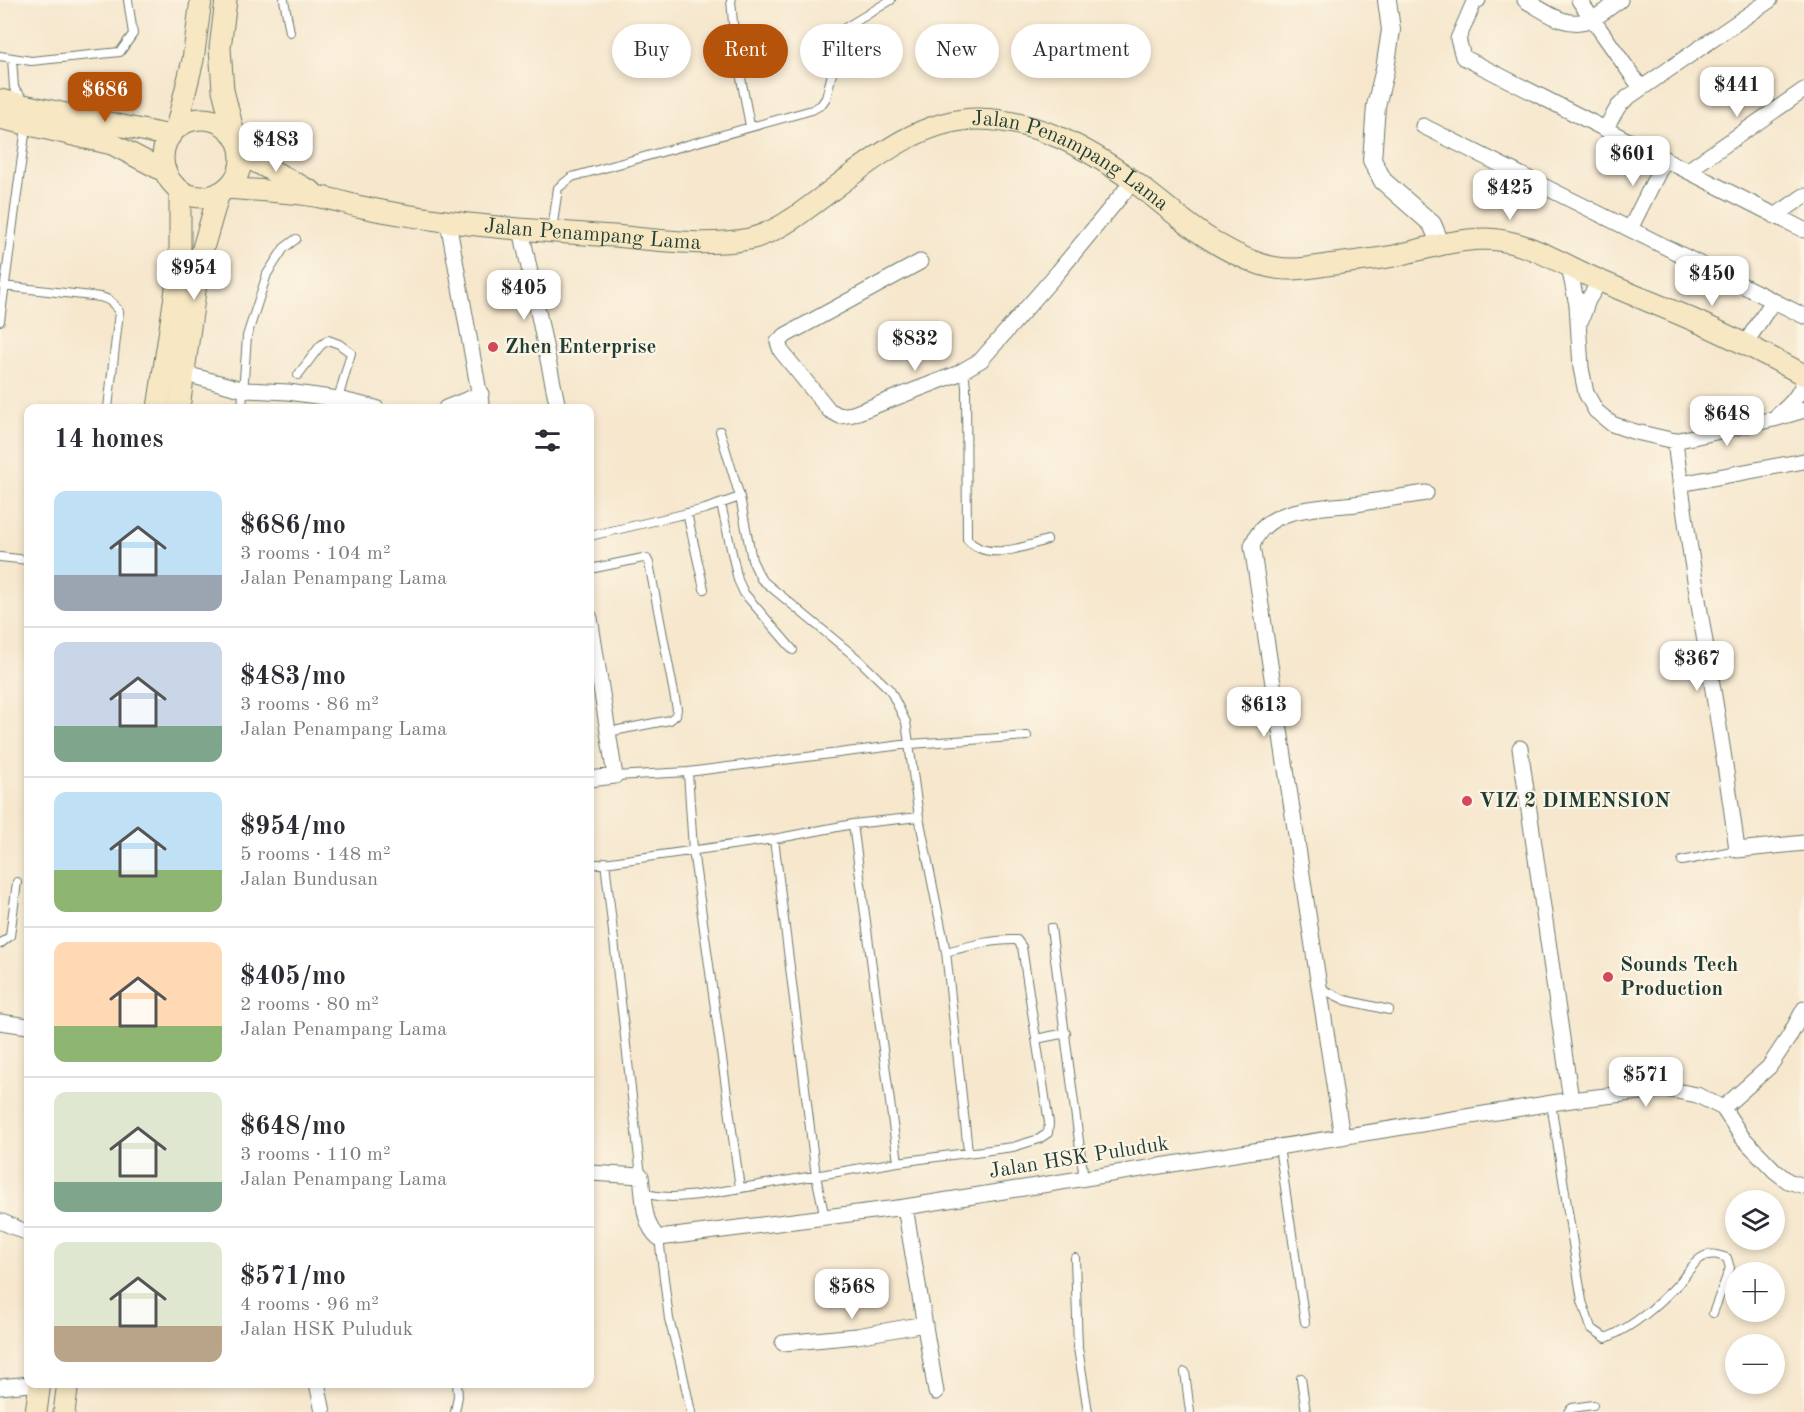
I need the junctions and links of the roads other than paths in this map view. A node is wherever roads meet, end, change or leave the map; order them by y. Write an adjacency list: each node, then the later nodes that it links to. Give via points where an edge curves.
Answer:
1 (128, 0): 16 (lane, via 133,34 120,52 31,61)
2 (201, 0): 23 (main road, via 193,60)
3 (226, 0): 24 (main road, via 220,48 223,90)
4 (284, 0): 14 (lane)
5 (731, 0): 20 (lane)
6 (891, 0): 20 (lane, via 845,28 821,105)
7 (1387, 0): 40 (street, via 1391,30 1376,106 1372,160 1383,181 1432,224)
8 (1525, 0): 13 (street, via 1573,24)
9 (1579, 0): 13 (street)
10 (1620, 0): 13 (street)
11 (1770, 0): 17 (street)
12 (1475, 1): 22 (street, via 1458,39 1463,57)
13 (1592, 19): 17 (street)
14 (290, 32)
15 (0, 56): 16 (lane)
16 (12, 58): 19 (lane, via 14,88)
17 (1641, 88): 22 (street, via 1618,106)
18 (1804, 90): 26 (street)
19 (10, 109): 23 (main road); 27 (main road, via 112,144); 44 (lane)
20 (750, 126): 38 (lane, via 572,177 558,188)
21 (1424, 126): 36 (street)
22 (1605, 129): 25 (street)
23 (173, 133): 24 (main road, via 186,123 208,120 228,129); 27 (main road, via 165,148)
24 (238, 146): 30 (main road, via 240,166 236,178); 32 (main road, Jalan Penampang Lama)
25 (1665, 159): 26 (street); 36 (street)
26 (1688, 171): 33 (street)
27 (166, 172): 29 (main road)
28 (1133, 181): 38 (main road, Jalan Penampang Lama, via 1043,129 972,119 945,123 899,142 799,214 773,231 753,238 710,242); 40 (main road, Jalan Penampang Lama, via 1209,240 1279,270 1387,257); 50 (street, via 981,360)
29 (180, 190): 30 (main road, via 199,197); 59 (main road, via 180,250)
30 (223, 190): 32 (main road, Jalan Penampang Lama); 51 (main road, via 199,262)
31 (1804, 196): 33 (street)
32 (321, 197): 34 (main road, Jalan Penampang Lama)
33 (1776, 216): 37 (street)
34 (448, 222): 35 (main road, Jalan Penampang Lama); 56 (street)
35 (521, 229): 38 (main road, Jalan Penampang Lama); 64 (street)
36 (1630, 229): 45 (street)
37 (1804, 230)
38 (552, 232)
39 (296, 239): 55 (lane, via 284,248 267,274 247,336)
40 (1441, 245): 42 (main road, Jalan Penampang Lama, via 1482,239 1513,241)
41 (920, 262): 50 (street, via 786,335 778,342 781,351 829,410 840,416)
42 (1569, 267): 43 (main road, Jalan Penampang Lama); 48 (street)
43 (1600, 281): 48 (street, via 1588,300); 49 (main road, Jalan Penampang Lama)
44 (4, 286): 47 (lane); 58 (lane, via 99,297 115,305 119,312)
45 (1773, 301): 46 (street); 49 (street)
46 (1804, 316)
47 (0, 321)
48 (1580, 326): 68 (street, via 1581,368 1586,393 1596,411 1612,424)
49 (1745, 344): 53 (main road, Jalan Penampang Lama)
50 (964, 370): 76 (lane, via 967,539 987,551 1018,549)
51 (182, 373): 55 (street); 60 (main road)
52 (298, 375): 57 (lane, via 328,340 351,354)
53 (1804, 375)
54 (1804, 381): 66 (street, via 1794,402)
55 (245, 390): 57 (street, via 288,392); 61 (lane)
56 (481, 401): 63 (street)
57 (328, 402): 62 (street)
58 (108, 404)
59 (159, 404)
60 (178, 404)
61 (243, 404)
62 (344, 404)
63 (466, 404)
64 (557, 404)
65 (1804, 410): 66 (street)
66 (1774, 419): 68 (street)
67 (720, 431): 72 (lane)
68 (1675, 441): 70 (street)
69 (1804, 461): 70 (street)
70 (1680, 484): 94 (street)
71 (1426, 492): 103 (street, via 1300,510 1279,517 1263,529 1252,546)
72 (740, 497): 73 (lane); 85 (lane, via 752,560 761,579 890,690 906,722)
73 (721, 504): 74 (lane); 82 (lane, via 744,593)
74 (687, 513): 75 (lane); 80 (lane)
75 (594, 535)
76 (1047, 540)
77 (0, 557): 78 (lane)
78 (24, 560)
79 (594, 568): 83 (lane, via 647,559 677,709 670,720)
80 (704, 589)
81 (594, 643): 83 (street)
82 (793, 650)
83 (608, 732): 88 (street)
84 (1027, 736): 85 (lane)
85 (910, 744): 87 (lane); 90 (lane)
86 (1520, 748): 110 (street)
87 (688, 772): 88 (lane); 95 (lane)
88 (615, 776): 89 (street)
89 (594, 779)
90 (919, 817): 91 (lane); 102 (lane)
91 (853, 824): 92 (lane); 116 (lane)
92 (774, 839): 95 (lane); 119 (lane)
93 (1804, 843): 94 (street)
94 (1737, 849): 96 (lane)
95 (693, 850): 97 (lane); 122 (lane)
96 (1682, 861)
97 (605, 862): 98 (lane); 118 (lane)
98 (594, 864)
99 (17, 882): 101 (lane, via 10,936)
100 (1051, 928): 108 (lane)
101 (0, 944)
102 (946, 952): 109 (lane, via 1017,940 1022,947); 115 (lane)
103 (1320, 988): 105 (lane, via 1345,1000); 113 (street)
104 (1804, 1009): 112 (street, via 1769,1067)
105 (1389, 1010)
106 (0, 1023): 107 (street)
107 (24, 1026)
108 (1066, 1033): 109 (lane); 120 (lane)
109 (1036, 1040): 115 (lane, via 1048,1133 1013,1147)
110 (1571, 1100): 111 (street, Jalan HSK Puluduk); 112 (street, Jalan HSK Puluduk, via 1666,1089 1697,1095)
111 (1551, 1103): 113 (street, Jalan HSK Puluduk); 130 (lane, via 1582,1301 1591,1328 1606,1338 1624,1331 1679,1283 1701,1258 1715,1254 1727,1258 1730,1268)
112 (1723, 1108): 121 (street, via 1742,1137 1775,1171)
113 (1342, 1137): 114 (street, Jalan HSK Puluduk)
114 (1279, 1147): 120 (street, Jalan HSK Puluduk); 131 (lane)
115 (968, 1151): 116 (lane)
116 (898, 1162): 119 (lane)
117 (594, 1173): 118 (street)
118 (641, 1176): 123 (street)
119 (816, 1176): 122 (lane); 125 (lane)
120 (1084, 1179): 124 (street, Jalan HSK Puluduk)
121 (1804, 1186)
122 (740, 1188): 123 (lane, via 673,1198)
123 (644, 1193): 128 (street, via 648,1224)
124 (905, 1207): 125 (street, Jalan HSK Puluduk); 132 (street)
125 (825, 1218): 128 (street, Jalan HSK Puluduk)
126 (0, 1221): 127 (street)
127 (24, 1231)
128 (660, 1238): 148 (lane, via 669,1319)
129 (1075, 1258): 149 (lane, via 1078,1348)
130 (1713, 1313)
131 (1305, 1322)
132 (925, 1324): 133 (street); 142 (street)
133 (783, 1343)
134 (1185, 1372): 150 (lane)
135 (1301, 1378): 151 (lane)
136 (24, 1385): 137 (street)
137 (0, 1388)
138 (39, 1388): 144 (main road)
139 (67, 1388): 145 (main road)
140 (318, 1388): 146 (street)
141 (457, 1388): 147 (lane)
142 (936, 1392)
143 (1593, 1405): 152 (lane)
144 (36, 1412)
145 (64, 1412)
146 (323, 1412)
147 (455, 1412)
148 (691, 1412)
149 (1088, 1412)
150 (1190, 1412)
151 (1306, 1412)
152 (1568, 1412)

